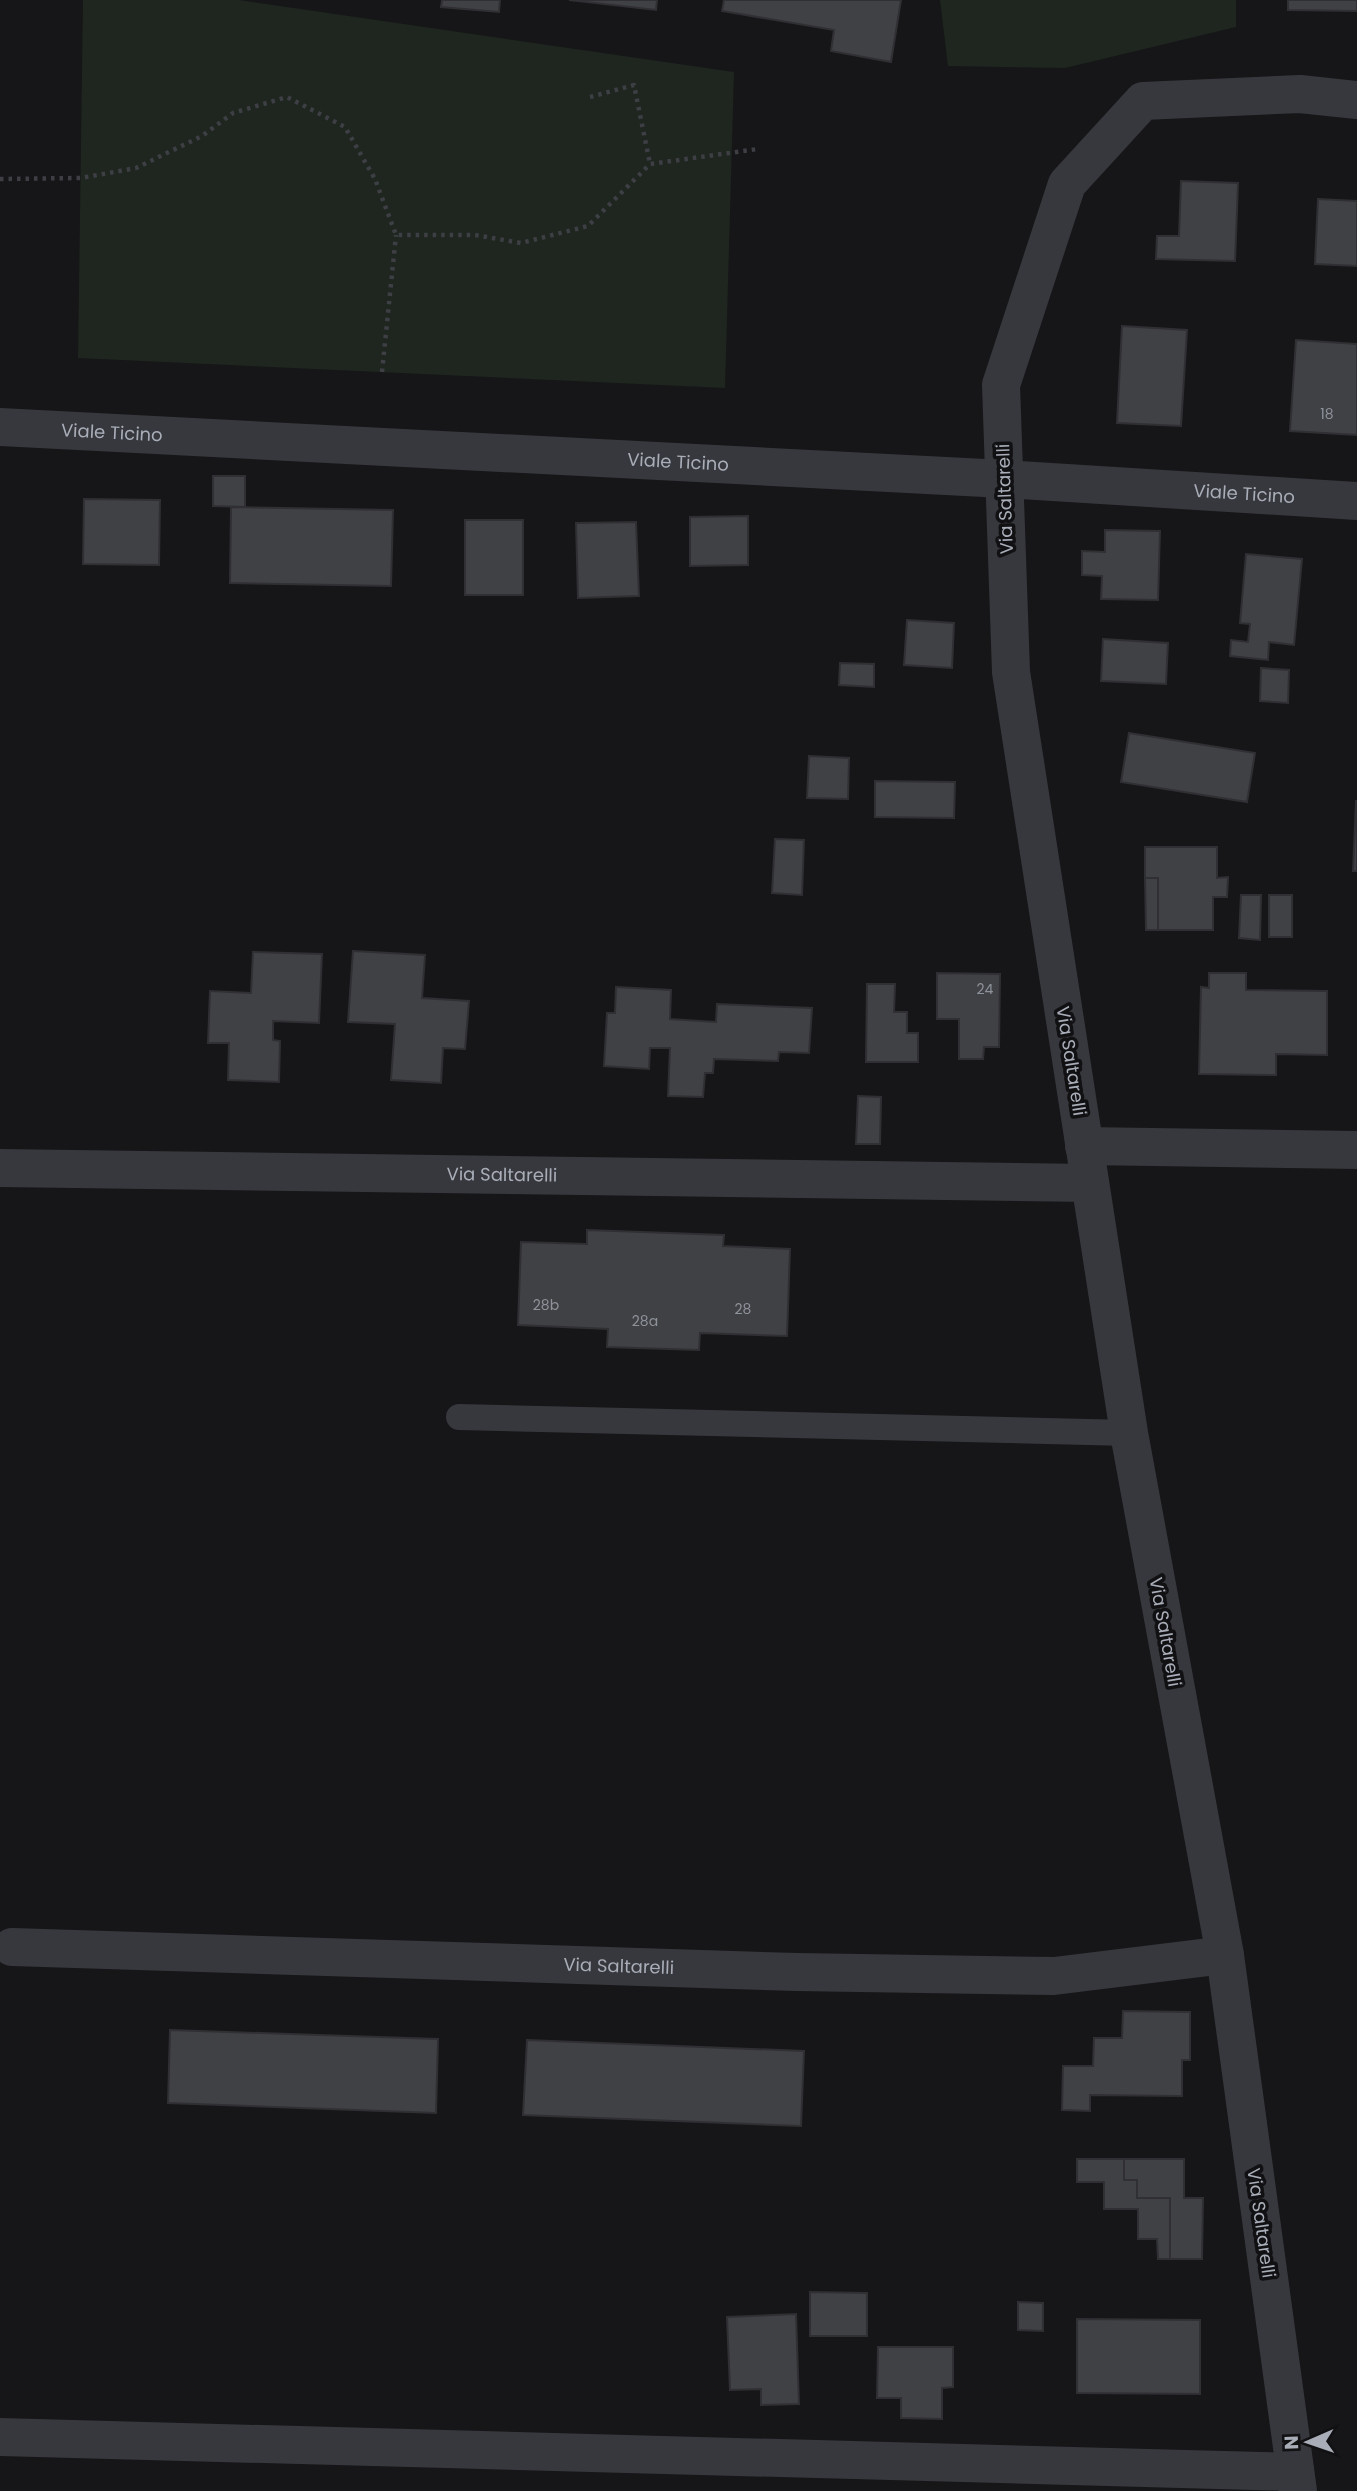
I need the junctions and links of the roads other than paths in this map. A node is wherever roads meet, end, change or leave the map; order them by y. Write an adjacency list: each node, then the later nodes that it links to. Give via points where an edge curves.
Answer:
1 (1357, 100): 3 (street, Via Saltarelli, via 1300,94 1143,101 1067,184 1001,385)
2 (0, 427): 3 (street, Viale Ticino)
3 (1004, 479): 4 (street, Viale Ticino); 5 (street, Via Saltarelli, via 1011,672)
4 (1357, 501)
5 (1084, 1146): 6 (street); 8 (street, Via Saltarelli)
6 (1357, 1150)
7 (0, 1168): 8 (street, Via Saltarelli)
8 (1090, 1184): 10 (street, Via Saltarelli)
9 (458, 1417): 10 (lane)
10 (1129, 1433): 12 (street, Via Saltarelli)
11 (12, 1947): 12 (street, Via Saltarelli, via 1054,1976)
12 (1225, 1955): 14 (street, Via Saltarelli)
13 (0, 2437): 14 (street)
14 (1297, 2482)

